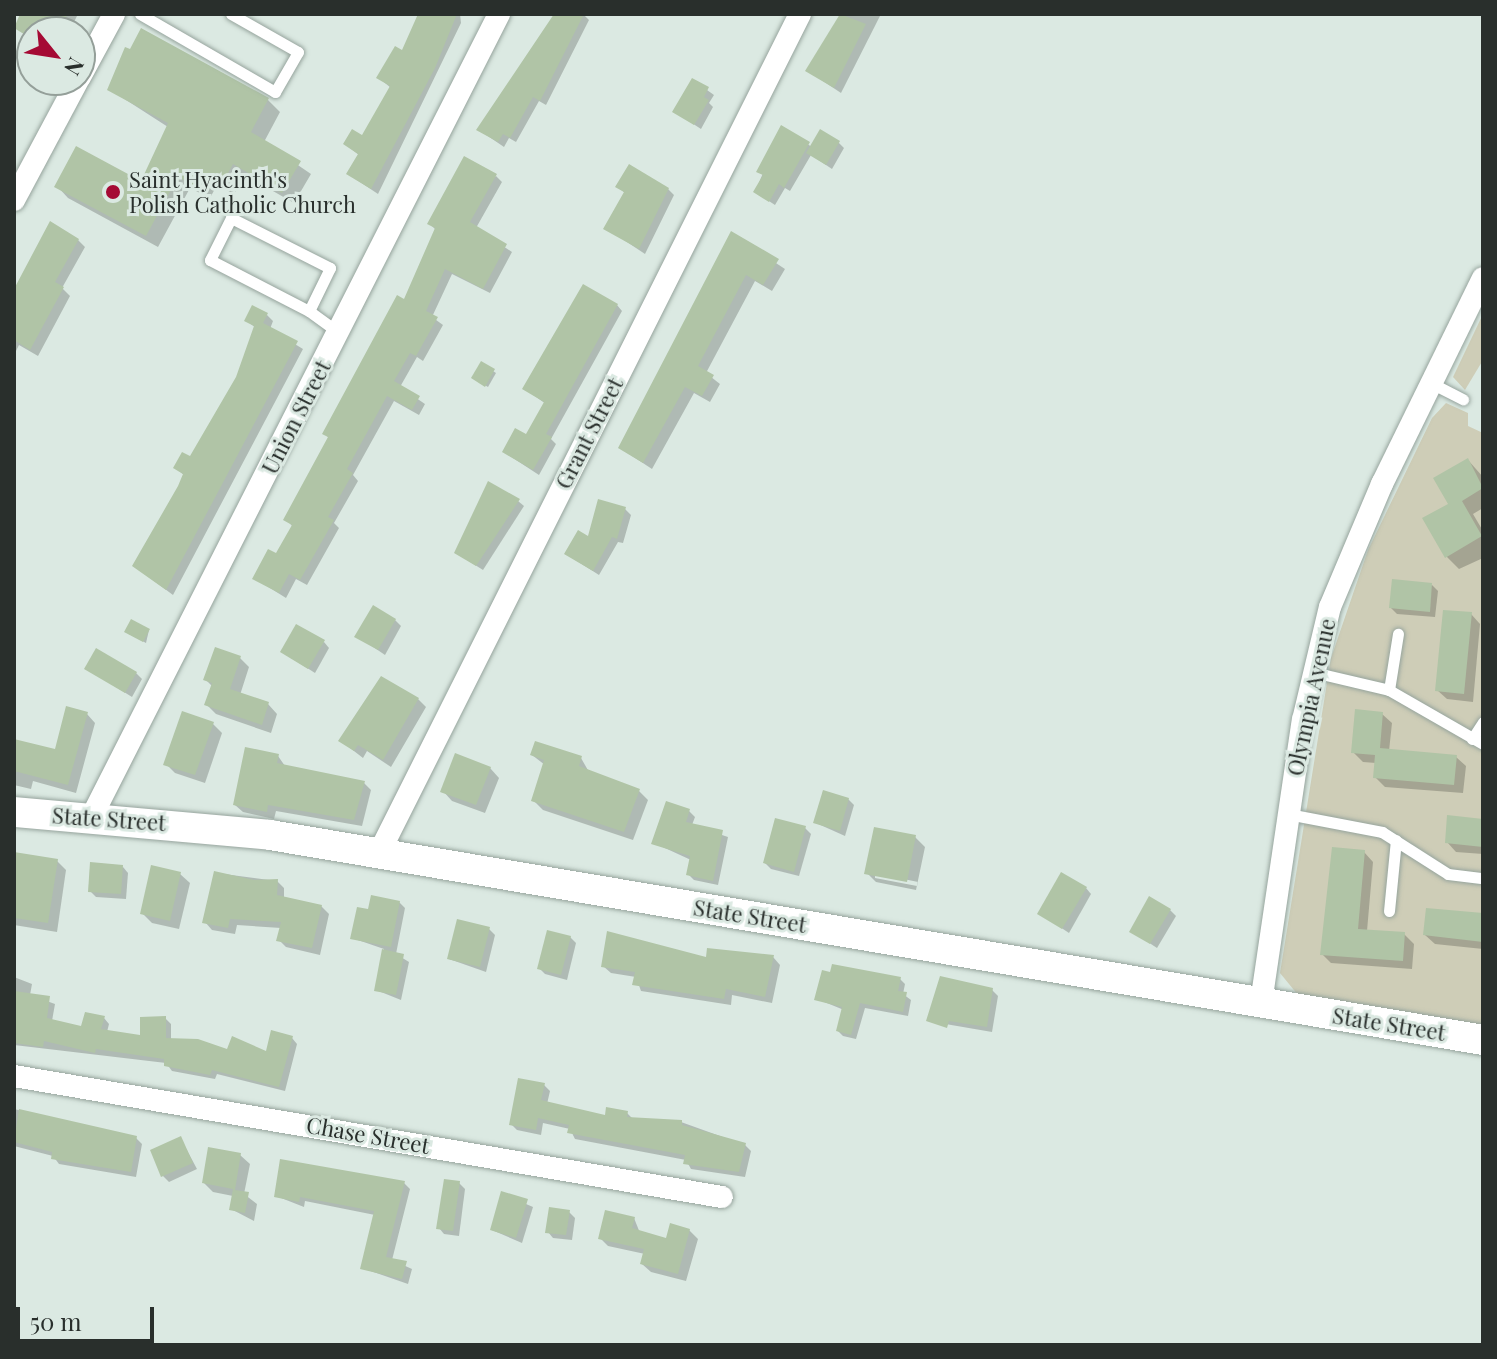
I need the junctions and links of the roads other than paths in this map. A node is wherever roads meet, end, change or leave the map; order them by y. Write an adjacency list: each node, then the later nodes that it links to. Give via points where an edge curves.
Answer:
1 (114, 14): 6 (street)
2 (140, 14): 3 (lane, via 275,92 298,52)
3 (231, 14)
4 (499, 14): 11 (street, Union Street)
5 (800, 14): 23 (street, Grant Street)
6 (96, 47)
7 (69, 96): 8 (street)
8 (14, 200)
9 (1483, 278): 12 (street, Olympia Avenue)
10 (309, 311): 10 (lane, via 210,260 231,218 330,268); 11 (lane)
11 (339, 334): 21 (street, Union Street)
12 (1431, 383): 13 (lane); 15 (street, Olympia Avenue, via 1346,561)
13 (1463, 399)
14 (1398, 634): 16 (lane)
15 (1313, 671): 16 (lane); 20 (street, Olympia Avenue)
16 (1389, 690): 18 (lane)
17 (1483, 722): 18 (lane)
18 (1477, 741)
19 (14, 812): 21 (main road, State Street)
20 (1288, 814): 22 (lane, via 1364,827); 26 (street, Olympia Avenue)
21 (91, 818): 23 (main road, State Street, via 192,825)
22 (1396, 840): 24 (lane, via 1448,874); 25 (lane)
23 (379, 853): 26 (main road, State Street)
24 (1483, 878)
25 (1389, 911)
26 (1261, 1003): 27 (main road, State Street)
27 (1483, 1040)
28 (14, 1076): 29 (street, Chase Street)
29 (722, 1197)

